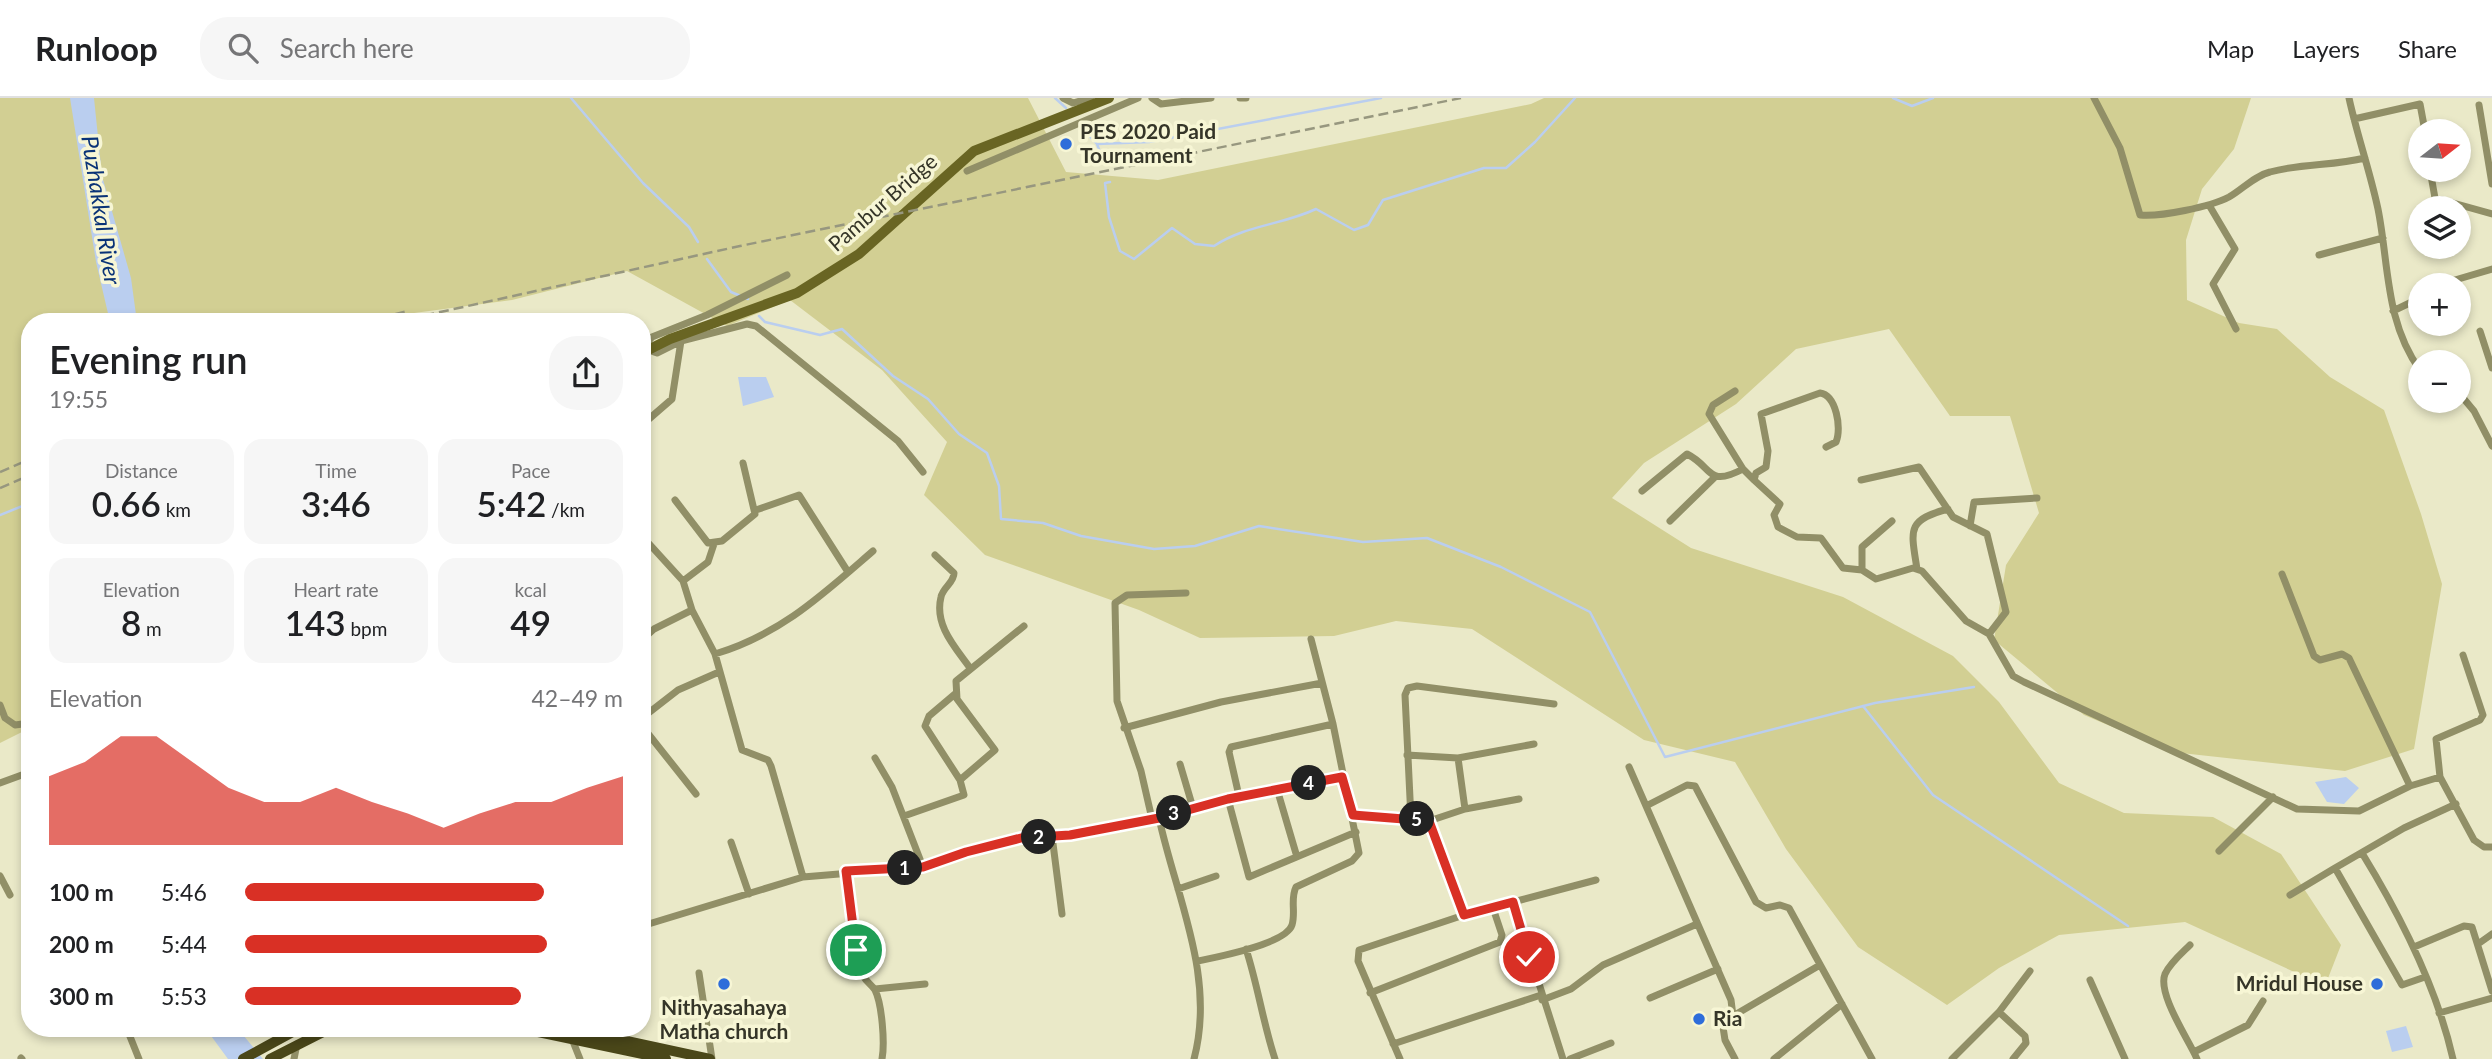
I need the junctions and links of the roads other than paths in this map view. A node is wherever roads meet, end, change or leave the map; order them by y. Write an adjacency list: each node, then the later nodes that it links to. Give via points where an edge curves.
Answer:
1 (1063, 98): 2 (street, via 1073,103)
2 (1091, 98)
3 (1139, 98): 15 (street)
4 (1153, 98): 5 (street, via 1157,104)
5 (1211, 98)
6 (1240, 98): 7 (street)
7 (1246, 98)
8 (2094, 98): 18 (street, via 2126,164 2137,214)
9 (2349, 98): 12 (street)
10 (1106, 99): 31 (main road, Pambur Bridge, via 974,150 859,254 797,293)
11 (2479, 105): 17 (street)
12 (2354, 118): 13 (street, via 2420,104); 14 (street)
13 (2423, 119)
14 (2365, 158): 18 (street, via 2266,172); 20 (street)
15 (967, 171)
16 (2432, 182): 19 (street, via 2435,198)
17 (2492, 184)
18 (2208, 205): 27 (street, via 2235,249 2213,284)
19 (2492, 214)
20 (2383, 238): 21 (street); 26 (street)
21 (2319, 255)
22 (2492, 269): 24 (street)
23 (787, 275): 29 (street)
24 (2471, 275)
25 (2408, 304): 26 (street)
26 (2393, 311): 32 (street)
27 (2236, 329)
28 (2480, 331): 34 (street)
29 (651, 338)
30 (681, 341): 33 (street); 37 (street, via 672,399); 42 (street, via 747,324 755,326 898,441)
31 (651, 349)
32 (2409, 350)
33 (651, 352)
34 (2492, 368)
35 (1735, 391): 41 (street, via 1713,405 1709,414)
36 (2471, 407): 38 (street)
37 (651, 417)
38 (2492, 446)
39 (1826, 447): 44 (street, via 1839,436 1833,400 1826,394 1764,410 1761,418 1769,456)
40 (743, 463): 50 (street)
41 (1743, 469): 43 (street); 44 (street)
42 (923, 472)
43 (1714, 477): 46 (street, via 1687,454); 51 (street)
44 (1754, 480): 59 (street, via 1780,504 1774,515 1779,527 1797,537 1821,538 1843,568)
45 (1861, 480): 49 (street, via 1919,467)
46 (1642, 491)
47 (2037, 498): 53 (street, via 1975,502)
48 (675, 500): 54 (street, via 704,539)
49 (1948, 509): 53 (street, via 1956,520); 58 (street, via 1916,523)
50 (756, 510): 54 (street, via 748,522); 60 (street, via 799,495)
51 (1670, 521)
52 (1892, 521): 59 (street, via 1862,547)
53 (1970, 526): 67 (street, via 1989,537 2006,612)
54 (714, 544): 62 (street, via 708,562)
55 (651, 546): 62 (street)
56 (873, 551): 60 (street)
57 (935, 555): 71 (street, via 955,576 941,596 942,626)
58 (1917, 569): 59 (street, via 1876,579); 67 (street, via 1929,576 1966,621)
59 (1862, 570)
60 (848, 572): 69 (street, via 793,618 753,642)
61 (2282, 574): 95 (street, via 2314,656 2320,660 2342,654 2349,658)
62 (683, 581): 64 (street)
63 (1186, 593): 82 (street, via 1127,595 1115,603 1117,701)
64 (692, 610): 66 (street); 69 (street)
65 (1024, 626): 71 (street)
66 (651, 632)
67 (1989, 634): 99 (street, via 2013,676)
68 (1311, 639): 73 (street)
69 (715, 654): 72 (street)
70 (2463, 655): 78 (street)
71 (970, 668): 74 (street, via 956,681)
72 (719, 672): 77 (street, via 678,690); 123 (street, via 742,750 768,760 771,766)
73 (1322, 683): 80 (street); 82 (street, via 1221,702)
74 (955, 694): 93 (street, via 929,716 925,726); 93 (street, via 995,750)
75 (1554, 704): 85 (street, via 1412,687 1405,695)
76 (0, 705): 81 (street, via 5,718)
77 (651, 711)
78 (2482, 718): 79 (street); 92 (street, via 2436,739)
79 (2492, 719)
80 (1333, 723): 91 (street); 98 (street, via 1231,747)
81 (21, 724)
82 (1124, 728): 108 (street)
83 (651, 737): 97 (street)
84 (1534, 744): 87 (street)
85 (1407, 755): 87 (street); 109 (street)
86 (875, 758): 107 (street)
87 (1458, 758): 105 (street)
88 (1180, 764): 104 (street)
89 (1629, 767): 103 (street)
90 (21, 775): 94 (street)
91 (1342, 777): 96 (street); 106 (street)
92 (2440, 777): 95 (street); 102 (street)
93 (960, 780): 107 (street, via 965,791 962,797)
94 (0, 783)
95 (2410, 786): 99 (street, via 2359,811 2297,809)
96 (1277, 789): 98 (street); 117 (street)
97 (696, 794)
98 (1239, 796): 100 (street)
99 (2273, 797): 115 (street)
100 (1228, 799): 104 (street); 117 (street, via 1248,876)
101 (1519, 799): 105 (street)
102 (2456, 804): 114 (street, via 2473,840); 116 (street)
103 (1646, 806): 134 (street); 141 (street, via 1687,785 1695,786 1756,902 1766,908 1788,908)
104 (1193, 808): 108 (street)
105 (1465, 809): 110 (street)
106 (1353, 815): 109 (street); 111 (street)
107 (904, 816): 118 (street)
108 (1155, 818): 112 (street); 125 (street)
109 (1411, 819): 110 (street)
110 (1429, 821): 132 (street)
111 (1356, 832): 117 (street); 139 (street, via 1357,858 1296,887 1293,923 1287,932)
112 (1052, 836): 118 (street, via 1021,838); 131 (street)
113 (731, 842): 126 (street)
114 (2492, 847)
115 (2219, 851)
116 (2361, 853): 119 (street); 138 (street)
117 (1297, 857)
118 (923, 867): 120 (street)
119 (2336, 868): 128 (street); 145 (street, via 2402,985)
120 (846, 871): 123 (street); 148 (street, via 859,967 862,978)
121 (0, 876): 127 (street)
122 (1216, 876): 125 (street)
123 (803, 877): 126 (street)
124 (1596, 880): 129 (street)
125 (1178, 889): 140 (street)
126 (749, 894): 133 (street)
127 (10, 895)
128 (2290, 895)
129 (1513, 902): 130 (street); 151 (street)
130 (1493, 908): 132 (street); 150 (street, via 1500,942)
131 (1062, 914)
132 (1464, 915): 150 (street, via 1359,950 1357,961)
133 (651, 923)
134 (1697, 924): 142 (street); 151 (street, via 1603,965 1571,989)
135 (2492, 934): 136 (street)
136 (2478, 944): 138 (street, via 2472,928 2464,926); 149 (street)
137 (2190, 945): 168 (street, via 2168,969 2164,981 2175,1021)
138 (2414, 947): 145 (street)
139 (1246, 949): 140 (street); 180 (street)
140 (1198, 961): 179 (street)
141 (1820, 965): 155 (street); 158 (street)
142 (1718, 969): 152 (street); 158 (street)
143 (2030, 971): 156 (street)
144 (699, 973): 177 (street)
145 (2425, 976): 157 (street)
146 (2090, 981): 188 (street)
147 (925, 984): 148 (street)
148 (875, 989): 178 (street, via 883,1030)
149 (2492, 991)
150 (1370, 993): 167 (street)
151 (1541, 998): 167 (street); 182 (street)
152 (1650, 998)
153 (2492, 998): 157 (street)
154 (2263, 1001): 168 (street, via 2248,1025)
155 (1842, 1004): 171 (street); 185 (street)
156 (1998, 1012): 186 (street); 187 (street, via 2025,1036 2026,1043)
157 (2439, 1013): 189 (street)
158 (1734, 1016): 184 (street, via 1723,1032)
159 (130, 1037): 172 (street)
160 (282, 1037): 173 (main road)
161 (311, 1037): 166 (main road)
162 (572, 1037): 175 (street)
163 (581, 1037): 169 (main road)
164 (588, 1037): 177 (main road)
165 (1611, 1043): 183 (street)
166 (298, 1044): 170 (main road); 174 (street)
167 (1393, 1044): 181 (street)
168 (2196, 1055)
169 (643, 1056): 176 (main road)
170 (271, 1058)
171 (1868, 1058)
172 (139, 1059)
173 (243, 1059)
174 (294, 1059)
175 (580, 1059)
176 (666, 1059)
177 (711, 1059)
178 (882, 1059)
179 (1194, 1059)
180 (1275, 1059)
181 (1400, 1059)
182 (1563, 1059)
183 (1570, 1059)
184 (1735, 1059)
185 (1774, 1059)
186 (1952, 1059)
187 (2013, 1059)
188 (2125, 1059)
189 (2454, 1059)

